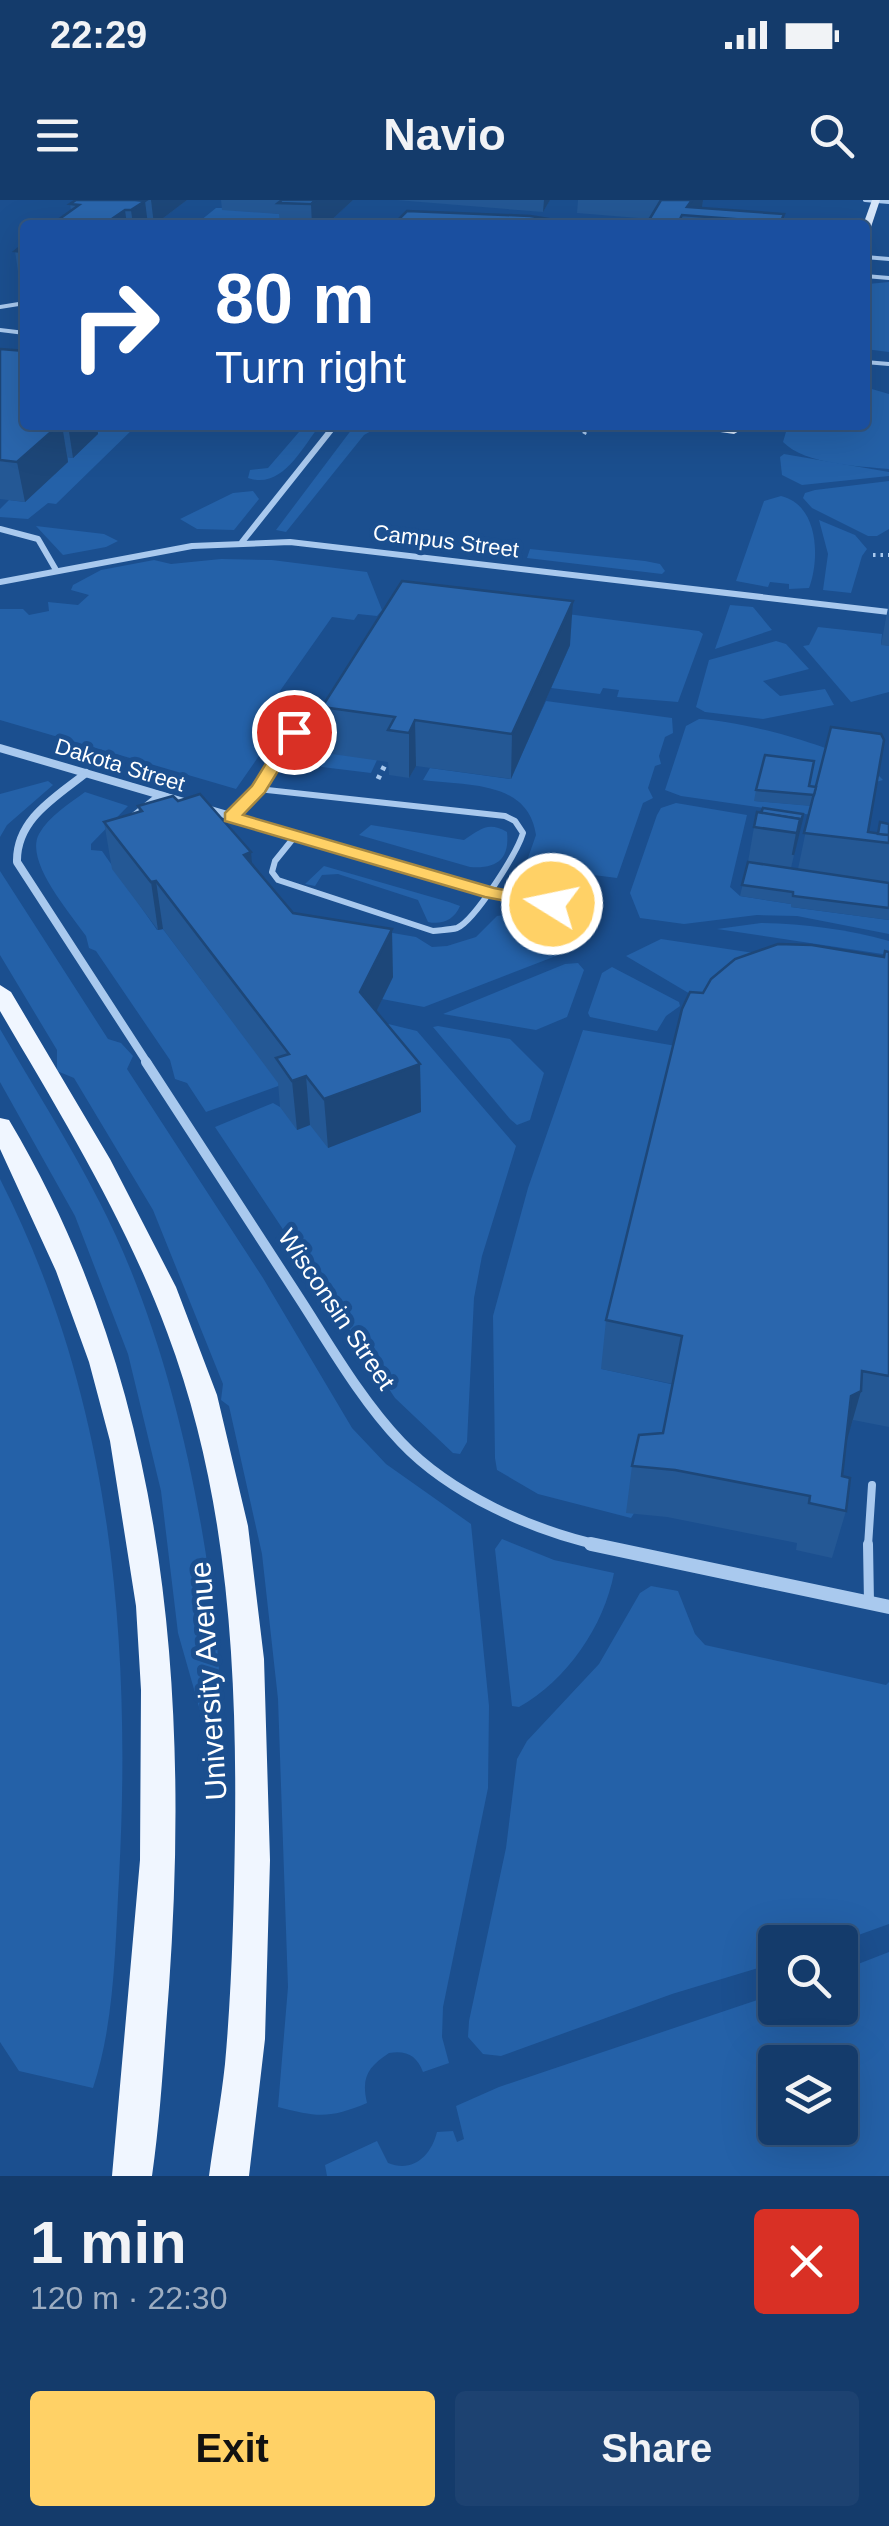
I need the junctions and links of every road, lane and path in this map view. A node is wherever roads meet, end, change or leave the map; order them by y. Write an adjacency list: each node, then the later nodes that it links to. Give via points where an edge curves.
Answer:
1 (865, 200): 2 (lane)
2 (876, 200): 3 (lane)
3 (889, 202)
4 (331, 430): 10 (street)
5 (586, 430): 8 (path)
6 (724, 430): 7 (street)
7 (734, 431)
8 (584, 434)
9 (0, 528): 13 (street, via 38,539)
10 (242, 542): 13 (street, Campus Street); 15 (street, Campus Street, via 332,545)
11 (872, 555): 12 (path)
12 (889, 555)
13 (56, 570): 14 (street, Campus Street)
14 (0, 582)
15 (889, 612)
16 (311, 704): 21 (lane)
17 (0, 748): 19 (street, Dakota Street)
18 (387, 761): 20 (path)
19 (86, 773): 22 (street, Dakota Street); 31 (street, Wisconsin Street, via 23,829 17,862 333,1350 401,1442 443,1478 574,1540)
20 (378, 779)
21 (258, 788): 23 (lane); 26 (lane, via 511,818 522,839)
22 (160, 794): 23 (street, Dakota Street); 24 (lane)
23 (231, 817): 25 (street, Dakota Street)
24 (120, 826)
25 (296, 835): 26 (street, Dakota Street); 26 (lane, via 275,862 278,880 428,930 463,925)
26 (492, 893): 27 (street, Dakota Street)
27 (578, 908)
28 (0, 992): 34 (main road, University Avenue, via 122,1200 158,1278 182,1334 225,1490 250,1677 252,1806 244,2065)
29 (0, 1126): 33 (main road, University Avenue, via 49,1217 104,1365 148,1594 160,1816 156,1935)
30 (872, 1485): 31 (lane)
31 (869, 1603): 32 (street, Wisconsin Street)
32 (889, 1608)
33 (132, 2176)
34 (230, 2176)

